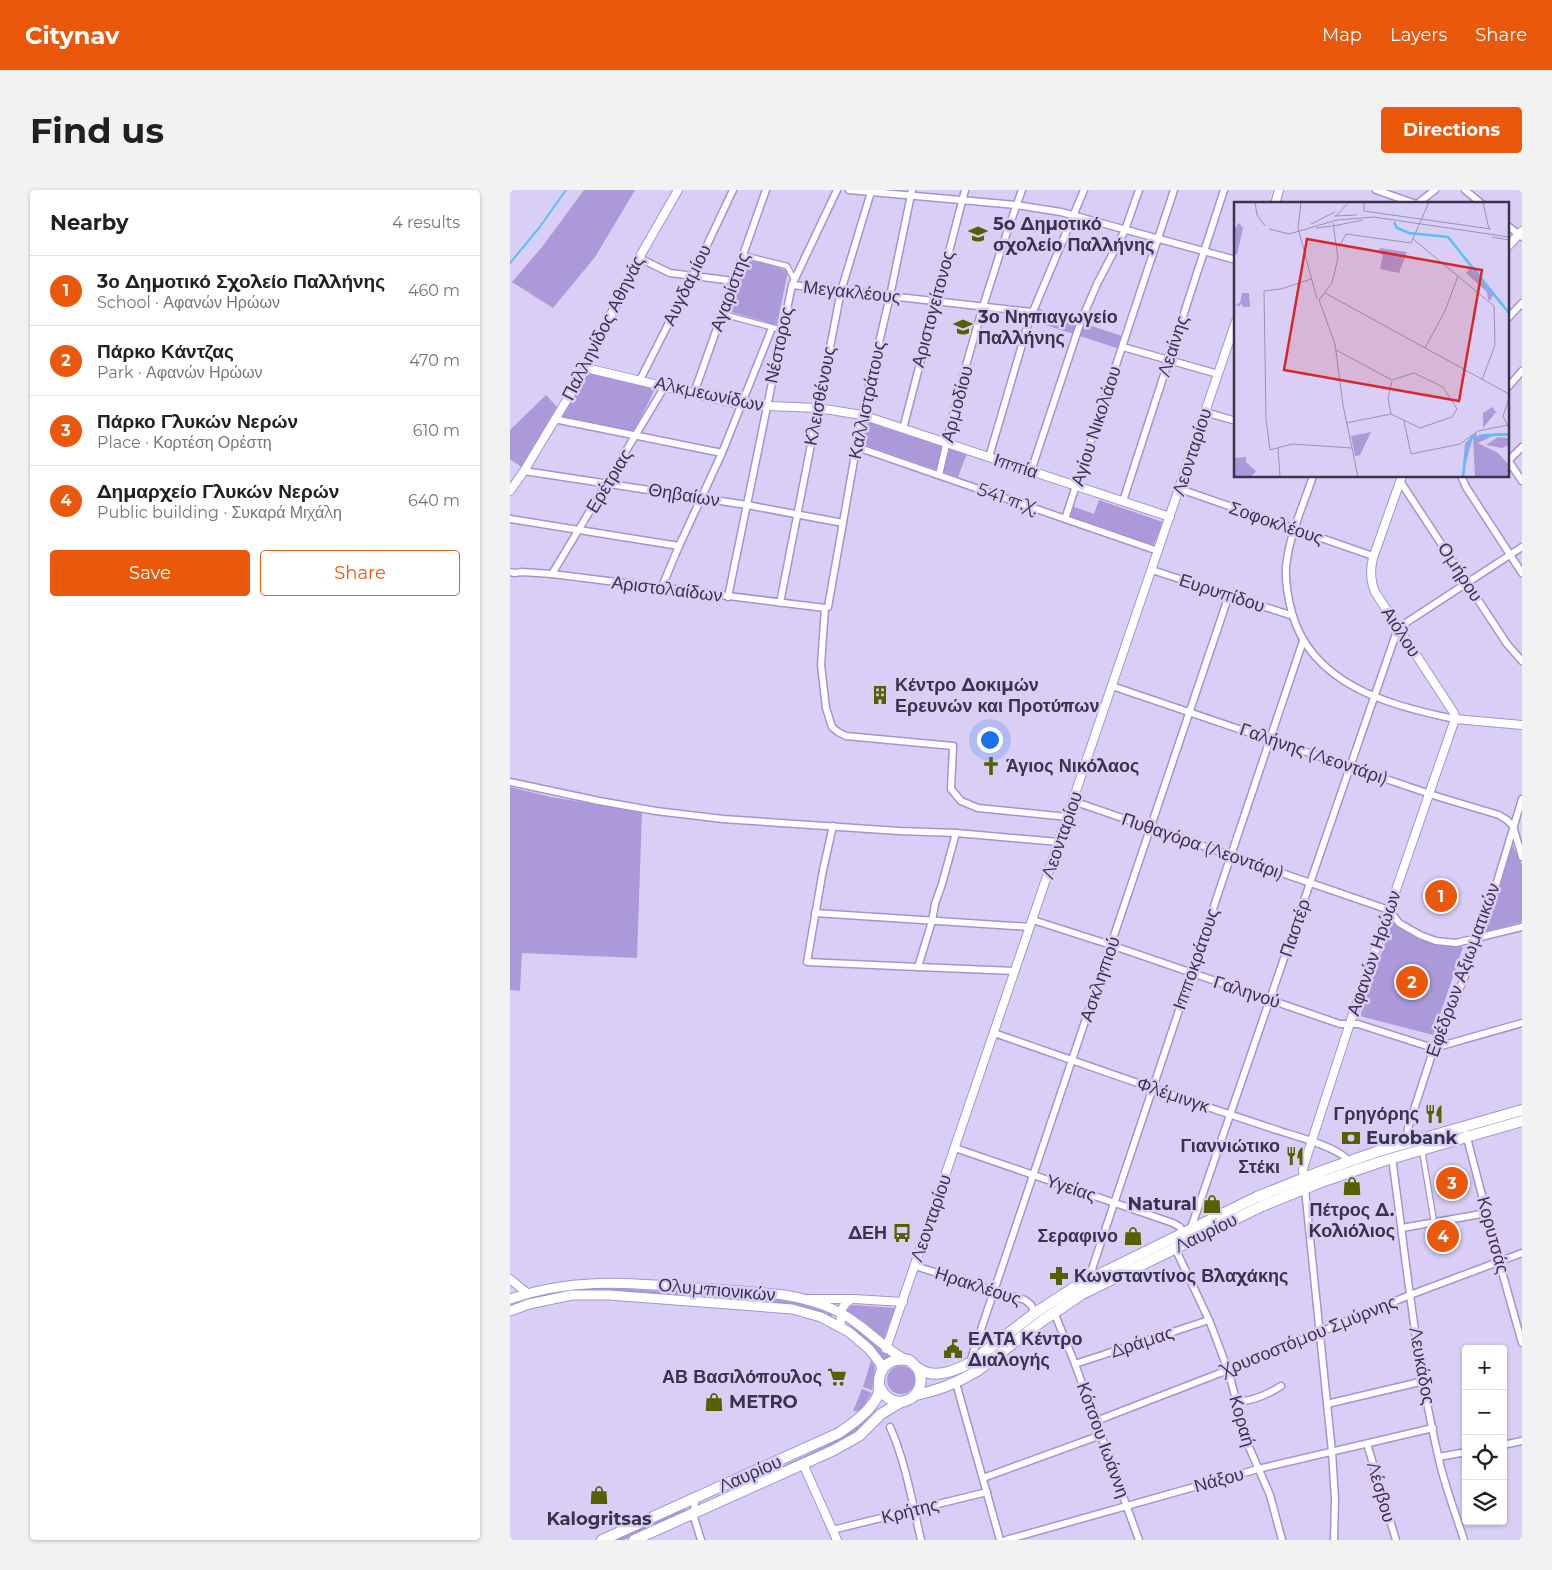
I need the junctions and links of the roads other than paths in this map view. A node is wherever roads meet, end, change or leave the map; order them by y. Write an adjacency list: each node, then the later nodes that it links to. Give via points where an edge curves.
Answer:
1 (678, 190): 32 (street, Παλληνίδος Αθηνάς)
2 (733, 190): 34 (street, Αυγδαμίου)
3 (766, 190): 31 (street, Αγαρίστης)
4 (838, 190): 36 (street, Νέστορος)
5 (849, 190): 16 (street)
6 (965, 190): 18 (street, Αριστογείτονος)
7 (1022, 190): 23 (street, Αρμοδίου)
8 (1084, 190): 24 (street)
9 (1139, 190): 26 (street)
10 (1174, 190): 28 (street, Αγίου Νικολάου)
11 (1224, 190): 30 (street, Λεαίνης)
12 (1280, 190): 19 (street)
13 (1376, 190): 20 (street)
14 (1435, 190): 21 (street)
15 (1465, 190): 22 (street)
16 (871, 192): 17 (street); 37 (street, Κλεισθένους)
17 (912, 192): 18 (street); 38 (street, Καλλιστράτους)
18 (962, 200): 23 (street); 39 (street, Αριστογείτονος)
19 (1276, 202)
20 (1410, 202)
21 (1419, 202)
22 (1480, 202)
23 (1016, 205): 24 (street); 41 (street, Αρμοδίου)
24 (1074, 215): 26 (street); 42 (street)
25 (1509, 227): 27 (street)
26 (1125, 230): 28 (street); 73 (street, via 1081,321)
27 (1521, 234): 29 (street)
28 (1158, 239): 30 (street); 48 (street, Αγίου Νικολάου)
29 (1509, 245)
30 (1204, 251): 33 (street); 49 (street, Λεαίνης)
31 (743, 255): 35 (street, Αγαρίστης); 36 (street, via 787,266)
32 (639, 258): 34 (street, via 670,274); 50 (street, Παλληνίδος Αθηνάς)
33 (1234, 259)
34 (692, 277): 35 (street); 53 (street, Αυγδαμίου)
35 (734, 281): 43 (street, Αγαρίστης)
36 (793, 282): 37 (street, Μεγακλέους); 47 (street, Νέστορος)
37 (841, 291): 38 (street, Μεγακλέους); 59 (street, Κλεισθένους)
38 (890, 296): 39 (street, Μεγακλέους); 61 (street, Καλλιστράτους)
39 (935, 300): 41 (street, Μεγακλέους); 64 (street, Αριστογείτονος)
40 (1522, 303): 44 (street)
41 (983, 306): 42 (street, Μεγακλέους); 66 (street, Αρμοδίου)
42 (1032, 312): 70 (street)
43 (722, 314): 45 (street); 56 (street, Αγαρίστης)
44 (1509, 317)
45 (772, 328): 47 (street); 57 (street, Νέστορος)
46 (1234, 329): 52 (street, Λεονταρίου)
47 (782, 330): 58 (street, Νέστορος)
48 (1123, 347): 49 (street); 81 (street, Αγίου Νικολάου)
49 (1169, 360): 52 (street); 85 (street, Λεαίνης)
50 (586, 368): 53 (street, Αλκμεωνίδων); 62 (street, Παλληνίδος Αθηνάς)
51 (1522, 370): 55 (street)
52 (1218, 374): 60 (street, Λεονταρίου)
53 (640, 380): 54 (street, Αλκμεωνίδων)
54 (665, 386): 56 (street, Αλκμεωνίδων); 65 (street, Ερέτριας)
55 (1509, 386)
56 (694, 393): 57 (street, Αλκμεωνίδων)
57 (742, 405): 58 (street, Αλκμεωνίδων); 69 (street, Νέστορος)
58 (766, 407): 59 (street, Αλκμεωνίδων); 86 (street, Νέστορος)
59 (818, 408): 61 (street, Αλκμεωνίδων); 87 (street, Κλεισθένους)
60 (1205, 412): 63 (street); 82 (street, Λεονταρίου)
61 (862, 415): 64 (street, Ιππία); 67 (street, Καλλιστράτους)
62 (554, 419): 65 (street); 72 (street, Παλληνίδος Αθηνάς)
63 (1234, 420)
64 (903, 428): 66 (street, Ιππία)
65 (636, 436): 69 (street); 80 (street, Ερέτριας)
66 (946, 443): 70 (street, Ιππία); 74 (street, Αρμοδίου)
67 (857, 447): 74 (street, 541 π.Χ.); 91 (street, Καλλιστράτους)
68 (1522, 447): 71 (street)
69 (722, 453): 84 (street, Νέστορος)
70 (989, 457): 73 (street, Ιππία)
71 (1509, 460): 78 (street)
72 (524, 471): 79 (street, Παλληνίδος Αθηνάς); 80 (street, Θηβαίων)
73 (1032, 471): 81 (street, Ιππία)
74 (940, 475): 90 (street, 541 π.Χ.)
75 (1312, 478): 92 (street)
76 (1401, 478): 98 (street, Αιόλου); 103 (street, Ομήρου)
77 (1462, 478): 97 (street)
78 (1522, 481)
79 (513, 482): 83 (street, Παλληνίδος Αθηνάς)
80 (608, 483): 84 (street, Θηβαίων); 93 (street, Ερέτριας)
81 (1076, 486): 85 (street, Ιππία); 90 (street, Αγίου Νικολάου)
82 (1180, 489): 88 (street, Λεονταρίου); 92 (street, Σοφοκλέους)
83 (510, 491)
84 (702, 498): 86 (street, Θηβαίων); 94 (street, Νέστορος)
85 (1122, 501): 88 (street, Ιππία)
86 (747, 504): 87 (street, Θηβαίων); 106 (street, Νέστορος)
87 (797, 514): 91 (street, Θηβαίων); 107 (street, Κλεισθένους)
88 (1170, 517): 96 (street, Λεονταρίου)
89 (510, 519): 93 (street)
90 (1065, 520): 96 (street, 541 π.Χ.)
91 (843, 523): 108 (street, Καλλιστράτους, via 828,607)
92 (1294, 529): 98 (street, Σοφοκλέους); 109 (street, via 1286,576)
93 (579, 530): 94 (street); 102 (street, Ερέτριας)
94 (678, 546): 104 (street, Νέστορος)
95 (1522, 547): 97 (street)
96 (1158, 551): 99 (street, Λεονταρίου)
97 (1510, 555): 101 (street); 103 (street)
98 (1373, 556): 110 (street, Αιόλου, via 1370,570 1373,586)
99 (1152, 570): 105 (street, Ευρυπίδου); 113 (street, Λεονταρίου)
100 (510, 571): 102 (street, Αριστολαίδων)
101 (1522, 573)
102 (552, 574): 104 (street, Αριστολαίδων)
103 (1467, 582): 110 (street); 112 (street, Ομήρου, via 1507,644)
104 (661, 589): 106 (street, Αριστολαίδων)
105 (1230, 595): 109 (street, Ευρυπίδου); 115 (street, Ασκληπιού)
106 (728, 597): 107 (street, Αριστολαίδων)
107 (780, 603): 108 (street, Αριστολαίδων)
108 (825, 608): 124 (street, Καλλιστράτους, via 822,678 828,715 835,730 846,736 954,746 951,789 961,801 978,808)
109 (1293, 616): 111 (street)
110 (1398, 628): 114 (street, Παστέρ); 116 (street, Αιόλου)
111 (1303, 641): 114 (street, via 1330,670); 118 (street, Ιπποκράτους)
112 (1522, 661)
113 (1112, 686): 115 (street, Γαλήνης (Λεοντάρι)); 123 (street, Λεονταρίου)
114 (1374, 697): 116 (street, via 1419,712); 119 (street, Παστέρ)
115 (1190, 712): 118 (street, Γαλήνης (Λεοντάρι)); 126 (street, Ασκληπιού)
116 (1455, 719): 117 (street); 121 (street, Αφανών Ηρώων)
117 (1522, 725)
118 (1270, 740): 119 (street, Γαλήνης (Λεοντάρι)); 131 (street, Ιπποκράτους)
119 (1351, 767): 121 (street, Γαλήνης (Λεοντάρι)); 133 (street, Παστέρ)
120 (510, 782): 125 (street, via 656,811)
121 (1430, 794): 127 (street, Γαλήνης (Λεοντάρι), via 1498,815); 134 (street, Αφανών Ηρώων)
122 (1522, 799): 127 (street, Εφέδρων Αξιωματικών)
123 (1073, 801): 124 (street, Λεονταρίου); 126 (street, Πυθαγόρα (Λεοντάρι))
124 (1068, 817): 130 (street, Λεονταρίου)
125 (833, 826): 129 (street); 135 (street)
126 (1151, 828): 131 (street, Πυθαγόρα (Λεοντάρι)); 140 (street, Ασκληπιού)
127 (1514, 828): 128 (street); 132 (street); 139 (street, Εφέδρων Αξιωματικών, via 1483,928)
128 (1522, 828)
129 (956, 833): 130 (street); 136 (street)
130 (1059, 842): 137 (street, Λεονταρίου)
131 (1231, 855): 133 (street, Πυθαγόρα (Λεοντάρι)); 143 (street, Ιπποκράτους)
132 (1522, 857)
133 (1310, 883): 134 (street, Πυθαγόρα (Λεοντάρι)); 144 (street, Παστέρ)
134 (1389, 910): 139 (street, via 1399,923 1436,941 1456,943); 145 (street, Αφανών Ηρώων)
135 (815, 913): 136 (street, Γαληνού); 141 (street, via 807,962)
136 (932, 921): 137 (street, Γαληνού); 141 (street)
137 (1032, 923): 140 (street, Γαληνού); 142 (street, Λεονταρίου)
138 (1522, 926): 139 (street)
139 (1475, 939): 148 (street, Εφέδρων Αξιωματικών, via 1466,961 1466,976)
140 (1111, 945): 143 (street, Γαληνού); 149 (street, Ασκληπιού)
141 (918, 967): 142 (street)
142 (1015, 972): 147 (street, Λεονταρίου)
143 (1191, 974): 144 (street, Γαληνού); 150 (street, Ιπποκράτους)
144 (1270, 1000): 145 (street, Γαληνού, via 1340,1024); 152 (street, Παστέρ)
145 (1350, 1023): 148 (street, Γαληνού); 155 (street, Αφανών Ηρώων)
146 (1522, 1023): 148 (street)
147 (994, 1033): 149 (street, Φλέμινγκ); 157 (street, Λεονταρίου)
148 (1434, 1048): 156 (street, Εφέδρων Αξιωματικών, via 1408,1128)
149 (1072, 1060): 150 (street, Φλέμινγκ); 161 (street, Ασκληπιού)
150 (1152, 1088): 152 (street, Φλέμινγκ); 164 (street, Ιπποκράτους)
151 (1522, 1110): 154 (main road, Λαυρίου)
152 (1230, 1115): 155 (street, Φλέμινγκ); 168 (street, Παστέρ)
153 (1522, 1121): 154 (main road, Λαυρίου)
154 (1466, 1132): 156 (main road, Λαυρίου); 158 (main road, Λαυρίου); 165 (street, Κορυτσάς)
155 (1312, 1142): 160 (street, Φλέμινγκ, via 1343,1154); 162 (street, Αφανών Ηρώων, via 1303,1170)
156 (1408, 1142): 160 (main road, Λαυρίου)
157 (955, 1148): 161 (street, Υγείας); 172 (street, Λεονταρίου)
158 (1422, 1149): 159 (main road, Λαυρίου); 166 (street)
159 (1392, 1158): 163 (main road, Λαυρίου); 167 (street, Λευκάδος)
160 (1348, 1161): 162 (main road, Λαυρίου)
161 (1033, 1175): 164 (street, Υγείας); 175 (street, Ασκληπιού)
162 (1304, 1178): 163 (street, Αφανών Ηρώων); 168 (main road, Λαυρίου)
163 (1305, 1189): 169 (main road, Λαυρίου); 188 (street)
164 (1114, 1202): 168 (street, Υγείας); 173 (street, Ιπποκράτους)
165 (1487, 1214): 166 (street); 171 (street, Κορυτσάς)
166 (1434, 1222): 167 (street)
167 (1402, 1228): 177 (street, Λευκάδος)
168 (1187, 1230): 173 (main road, Λαυρίου)
169 (1175, 1248): 183 (main road, Λαυρίου, via 1092,1289); 186 (street, Κοραή)
170 (1522, 1253): 171 (street, Χρυσοστόμου Σμύρνης)
171 (1499, 1261): 177 (street, Χρυσοστόμου Σμύρνης); 189 (street, Κορυτσάς)
172 (915, 1266): 175 (street, Ηρακλέους); 181 (street, Λεονταρίου)
173 (1088, 1278): 185 (main road, Λαυρίου)
174 (510, 1279): 176 (street)
175 (994, 1291): 185 (street, Ηρακλέους, via 1025,1300); 192 (street, Ασκληπιού)
176 (527, 1293): 178 (main road, Ολυμπιονικών); 179 (main road, Ολυμπιονικών, via 572,1284 610,1282)
177 (1410, 1295): 188 (street, Χρυσοστόμου Σμύρνης); 197 (street, Λευκάδος)
178 (510, 1299)
179 (808, 1299): 180 (street); 184 (main road, Ολυμπιονικών)
180 (854, 1299): 181 (street); 184 (street, via 845,1303)
181 (903, 1302): 190 (street, Λεονταρίου)
182 (510, 1311): 187 (main road, Ολυμπιονικών, via 572,1295 609,1295 792,1308)
183 (1054, 1312): 193 (street, Κότσου Ιωάννη); 198 (main road, Λαυρίου, via 977,1372)
184 (841, 1313): 187 (street); 190 (main road, Ολυμπιονικών)
185 (1035, 1313): 192 (main road, Λαυρίου)
186 (1209, 1320): 193 (street, Δράμας); 196 (street, Κοραή)
187 (841, 1327): 195 (main road, Ολυμπιονικών, via 869,1349)
188 (1320, 1331): 196 (street, Χρυσοστόμου Σμύρνης); 204 (street)
189 (1522, 1342)
190 (886, 1349): 191 (main road, Ολυμπιονικών)
191 (906, 1360): 194 (main road, Λαυρίου); 195 (main road, via 893,1361)
192 (970, 1363): 194 (main road, Λαυρίου, via 946,1373 926,1373)
193 (1075, 1364): 205 (street, Κότσου Ιωάννη)
194 (918, 1369): 201 (main road, via 922,1379)
195 (882, 1370): 200 (main road, Λαυρίου)
196 (1228, 1370): 203 (street, Κοραή); 205 (street, Χρυσοστόμου Σμύρνης)
197 (1424, 1381): 204 (street); 207 (street, Λευκάδος)
198 (956, 1383): 201 (main road, Λαυρίου); 217 (street)
199 (1281, 1386): 203 (street, via 1257,1398)
200 (880, 1387): 202 (main road, via 888,1398); 219 (main road, Λαυρίου, via 875,1401 865,1413 839,1433)
201 (915, 1395): 202 (main road, Λαυρίου)
202 (901, 1402): 215 (main road, Λαυρίου, via 846,1444)
203 (1236, 1402): 216 (street, Κοραή)
204 (1326, 1404): 212 (street)
205 (1096, 1420): 208 (street, Κότσου Ιωάννη)
206 (890, 1427): 221 (street, via 901,1455)
207 (1433, 1428): 210 (street, Νάξου); 214 (street, Λευκάδος)
208 (1101, 1435): 217 (street); 220 (street, Κότσου Ιωάννη)
209 (1522, 1441): 211 (street)
210 (1367, 1444): 212 (street, Νάξου); 235 (street, Λέσβου)
211 (1507, 1444)
212 (1332, 1452): 216 (street, Νάξου); 234 (street)
213 (1462, 1453): 214 (street)
214 (1439, 1457): 236 (street, Λευκάδος)
215 (803, 1464): 222 (main road, Λαυρίου); 223 (street)
216 (1258, 1469): 220 (street, Νάξου); 224 (street, Κοραή, via 1270,1495)
217 (983, 1478): 218 (street)
218 (987, 1492): 221 (street, Κρήτης); 230 (street)
219 (696, 1498): 222 (street); 225 (main road, Λαυρίου)
220 (1128, 1507): 231 (street, Νάξου); 232 (street, Κότσου Ιωάννη)
221 (914, 1511): 223 (street, Κρήτης); 229 (street)
222 (692, 1514): 226 (main road, Λαυρίου); 227 (street)
223 (832, 1530): 228 (street)
224 (1282, 1539): 233 (street)
225 (602, 1540)
226 (634, 1540)
227 (701, 1540)
228 (837, 1540)
229 (921, 1540)
230 (1000, 1540)
231 (1006, 1540)
232 (1140, 1540)
233 (1274, 1540)
234 (1334, 1540)
235 (1396, 1540)
236 (1464, 1540)

